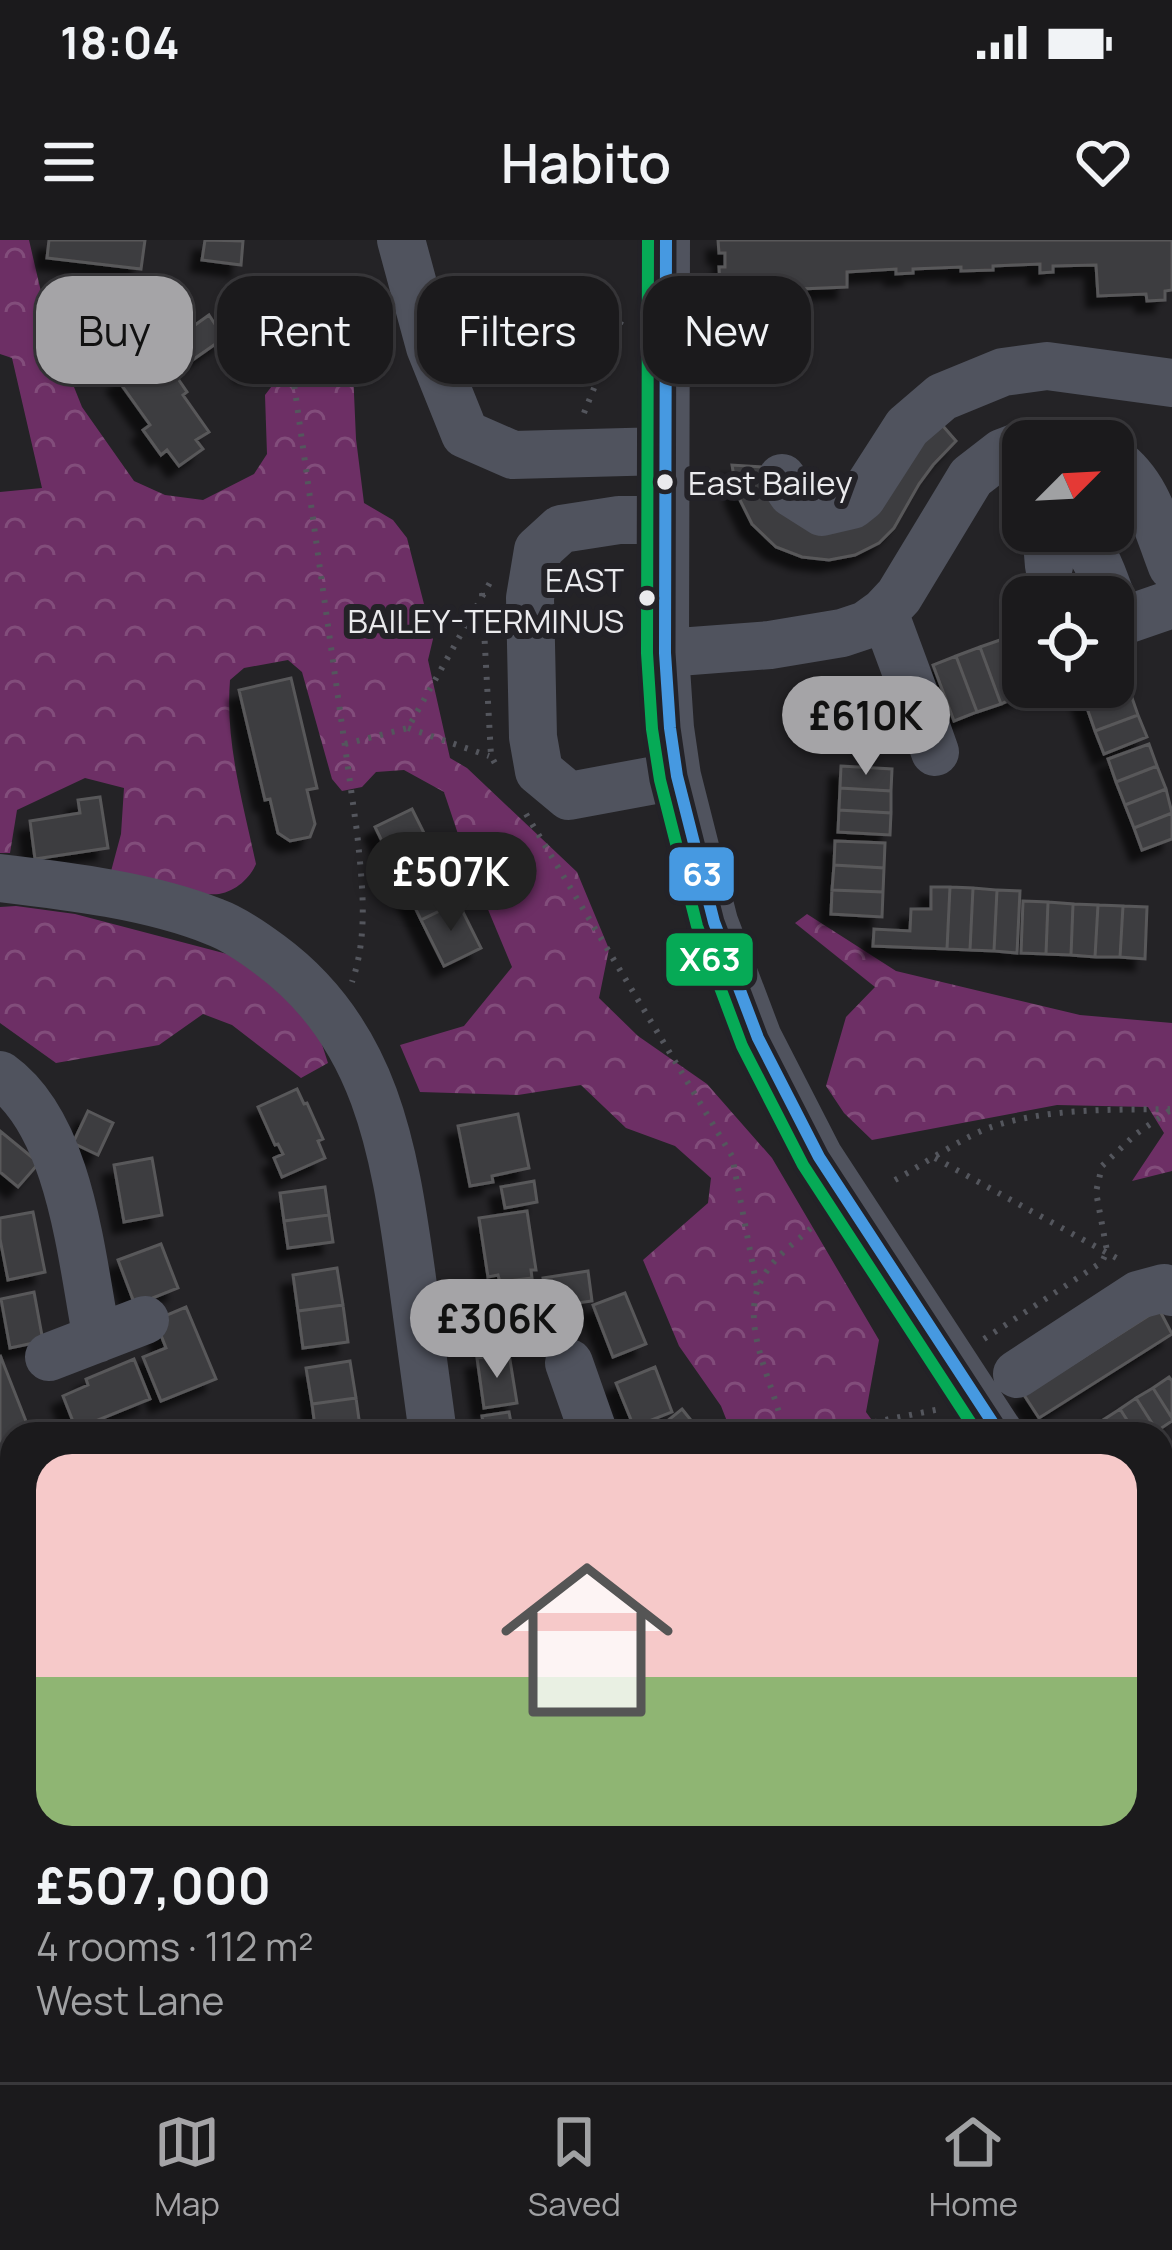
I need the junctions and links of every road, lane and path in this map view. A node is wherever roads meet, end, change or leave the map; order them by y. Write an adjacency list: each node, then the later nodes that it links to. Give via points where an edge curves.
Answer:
1 (401, 240): 8 (street, via 465,434 514,455)
2 (666, 240): 9 (street)
3 (630, 297): 8 (path)
4 (988, 378): 5 (street, via 1047,366); 7 (street); 11 (street, via 942,397 908,427 852,505 822,512)
5 (1172, 383)
6 (294, 384): 24 (path)
7 (1010, 420)
8 (569, 452): 9 (street)
9 (664, 452): 13 (street)
10 (1002, 453): 20 (street, via 971,478)
11 (782, 478)
12 (1134, 480): 15 (street)
13 (664, 520): 22 (street); 28 (street, via 561,529 538,550 530,598 533,737)
14 (1049, 566): 17 (street, via 1048,554 1070,537 1082,541)
15 (1172, 566)
16 (494, 576): 18 (path)
17 (1103, 576)
18 (482, 593): 23 (path); 26 (path)
19 (1172, 604): 21 (street)
20 (884, 612): 22 (street, via 842,633); 25 (street, via 899,711)
21 (1134, 617)
22 (665, 653): 27 (street)
23 (409, 728): 24 (path); 26 (path)
24 (345, 744): 30 (path, via 364,907 354,980)
25 (935, 752)
26 (490, 756): 28 (path); 28 (path)
27 (677, 776): 28 (street, via 569,796); 43 (street, via 714,922 758,1038 820,1157)
28 (519, 781): 37 (path, via 732,1156)
29 (0, 878): 30 (street, via 112,894 217,922 296,974)
30 (327, 1009): 45 (street, via 367,1075 388,1137)
31 (0, 1075): 40 (street, via 40,1118 64,1174)
32 (1172, 1109): 33 (path, via 1036,1116 990,1127); 36 (path, via 1102,1166 1096,1192)
33 (935, 1158): 34 (path); 36 (path)
34 (895, 1180)
35 (812, 1228): 37 (path)
36 (1107, 1251): 38 (path); 43 (path, via 1102,1262 974,1345 980,1355)
37 (757, 1287): 47 (path, via 752,1321)
38 (1168, 1290): 44 (street, via 1138,1295)
39 (145, 1320): 40 (street)
40 (98, 1339): 41 (street)
41 (49, 1357)
42 (569, 1363): 46 (street)
43 (959, 1371): 48 (path, via 944,1383 953,1400 940,1409); 49 (street)
44 (1017, 1374)
45 (431, 1422)
46 (590, 1422)
47 (782, 1422)
48 (874, 1422)
49 (992, 1422)

